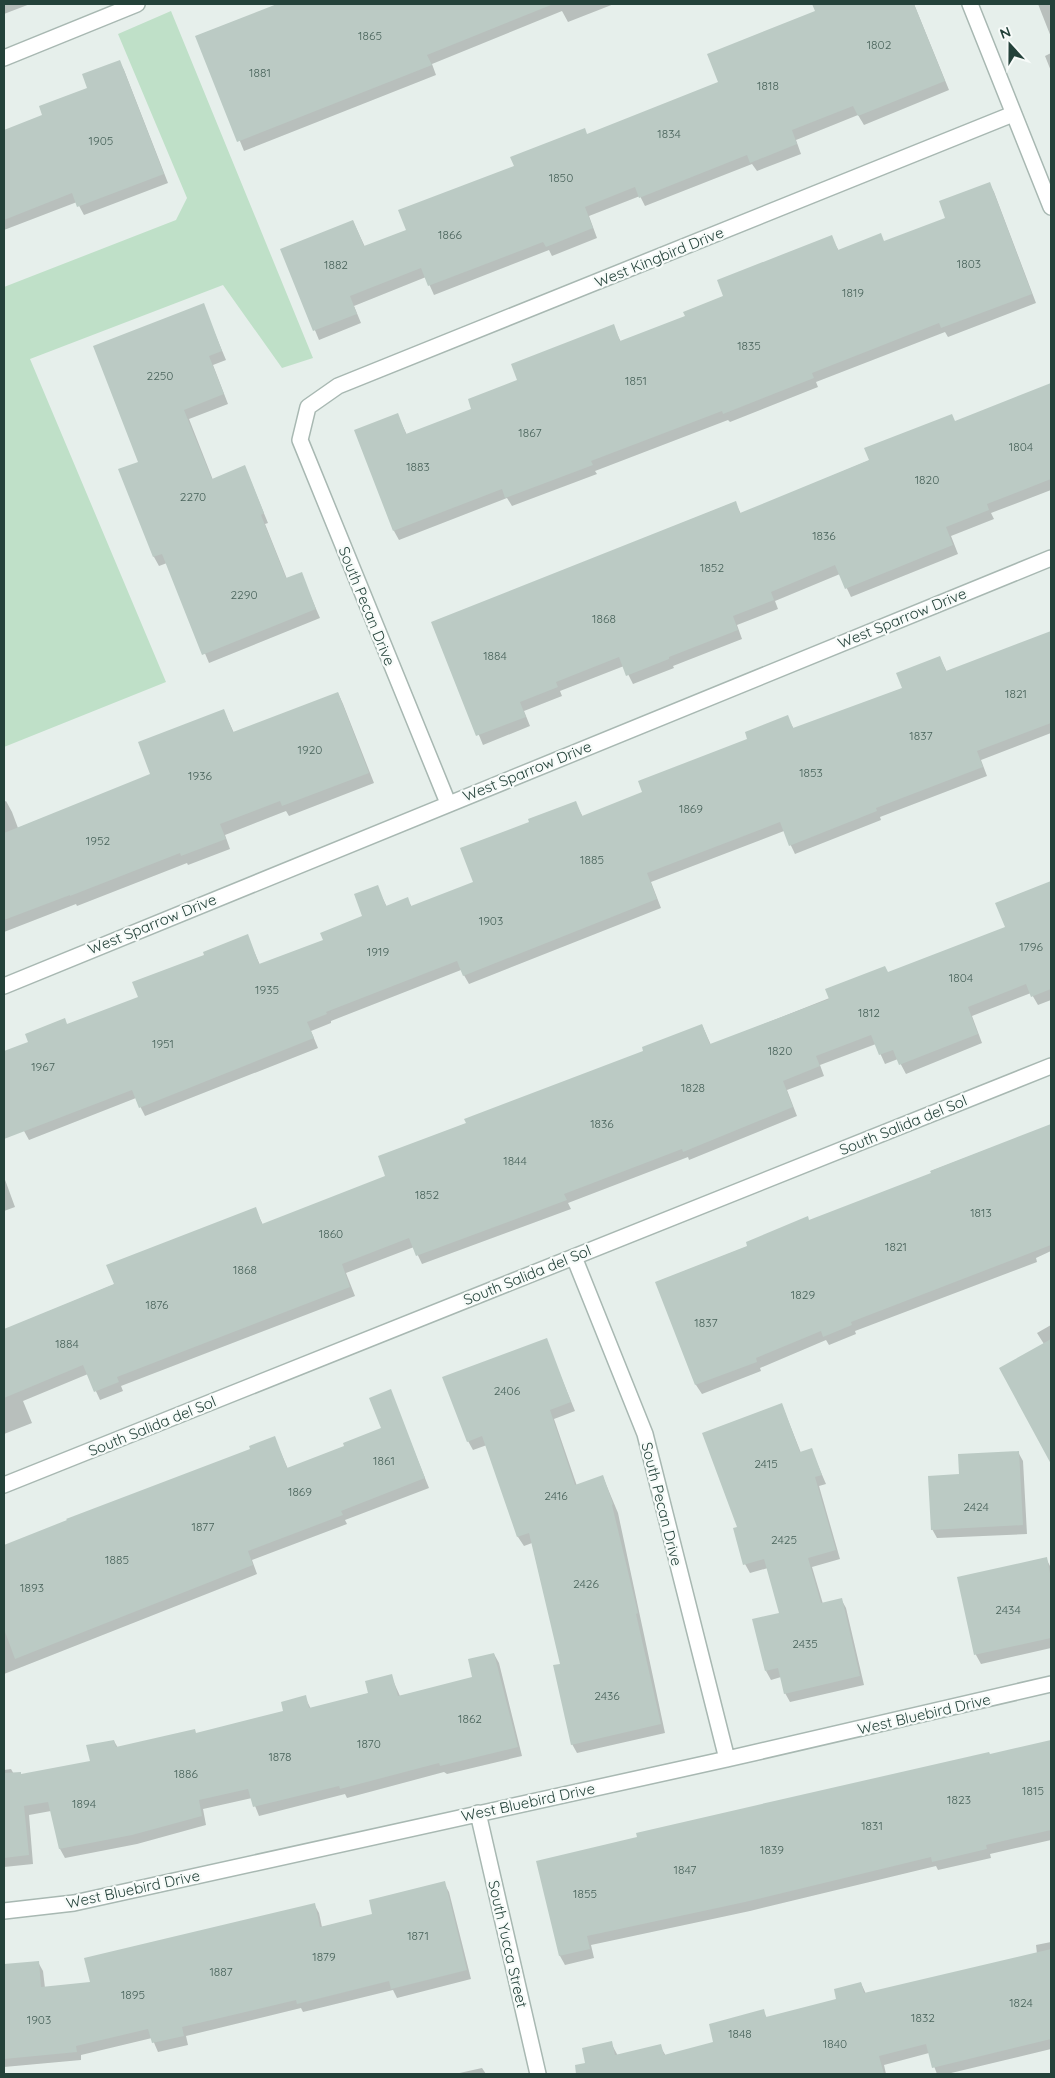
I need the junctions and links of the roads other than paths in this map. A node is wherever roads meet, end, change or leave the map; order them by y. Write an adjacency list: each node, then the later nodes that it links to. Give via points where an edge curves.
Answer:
1 (137, 4): 3 (street)
2 (970, 4): 4 (street)
3 (4, 58)
4 (1013, 114): 5 (street); 6 (street, West Kingbird Drive, via 338,386)
5 (1051, 207)
6 (308, 407): 8 (street, South Pecan Drive, via 300,440)
7 (1051, 558): 8 (street, West Sparrow Drive)
8 (448, 803): 9 (street, West Sparrow Drive)
9 (4, 986)
10 (1051, 1066): 11 (street, South Salida del Sol)
11 (574, 1257): 12 (street, South Salida del Sol); 14 (street, South Pecan Drive, via 645,1434)
12 (4, 1485)
13 (1051, 1684): 14 (street, West Bluebird Drive)
14 (727, 1759): 15 (street, West Bluebird Drive)
15 (478, 1813): 16 (street, West Bluebird Drive, via 74,1903); 17 (street, South Yucca Street)
16 (4, 1911)
17 (538, 2074)

